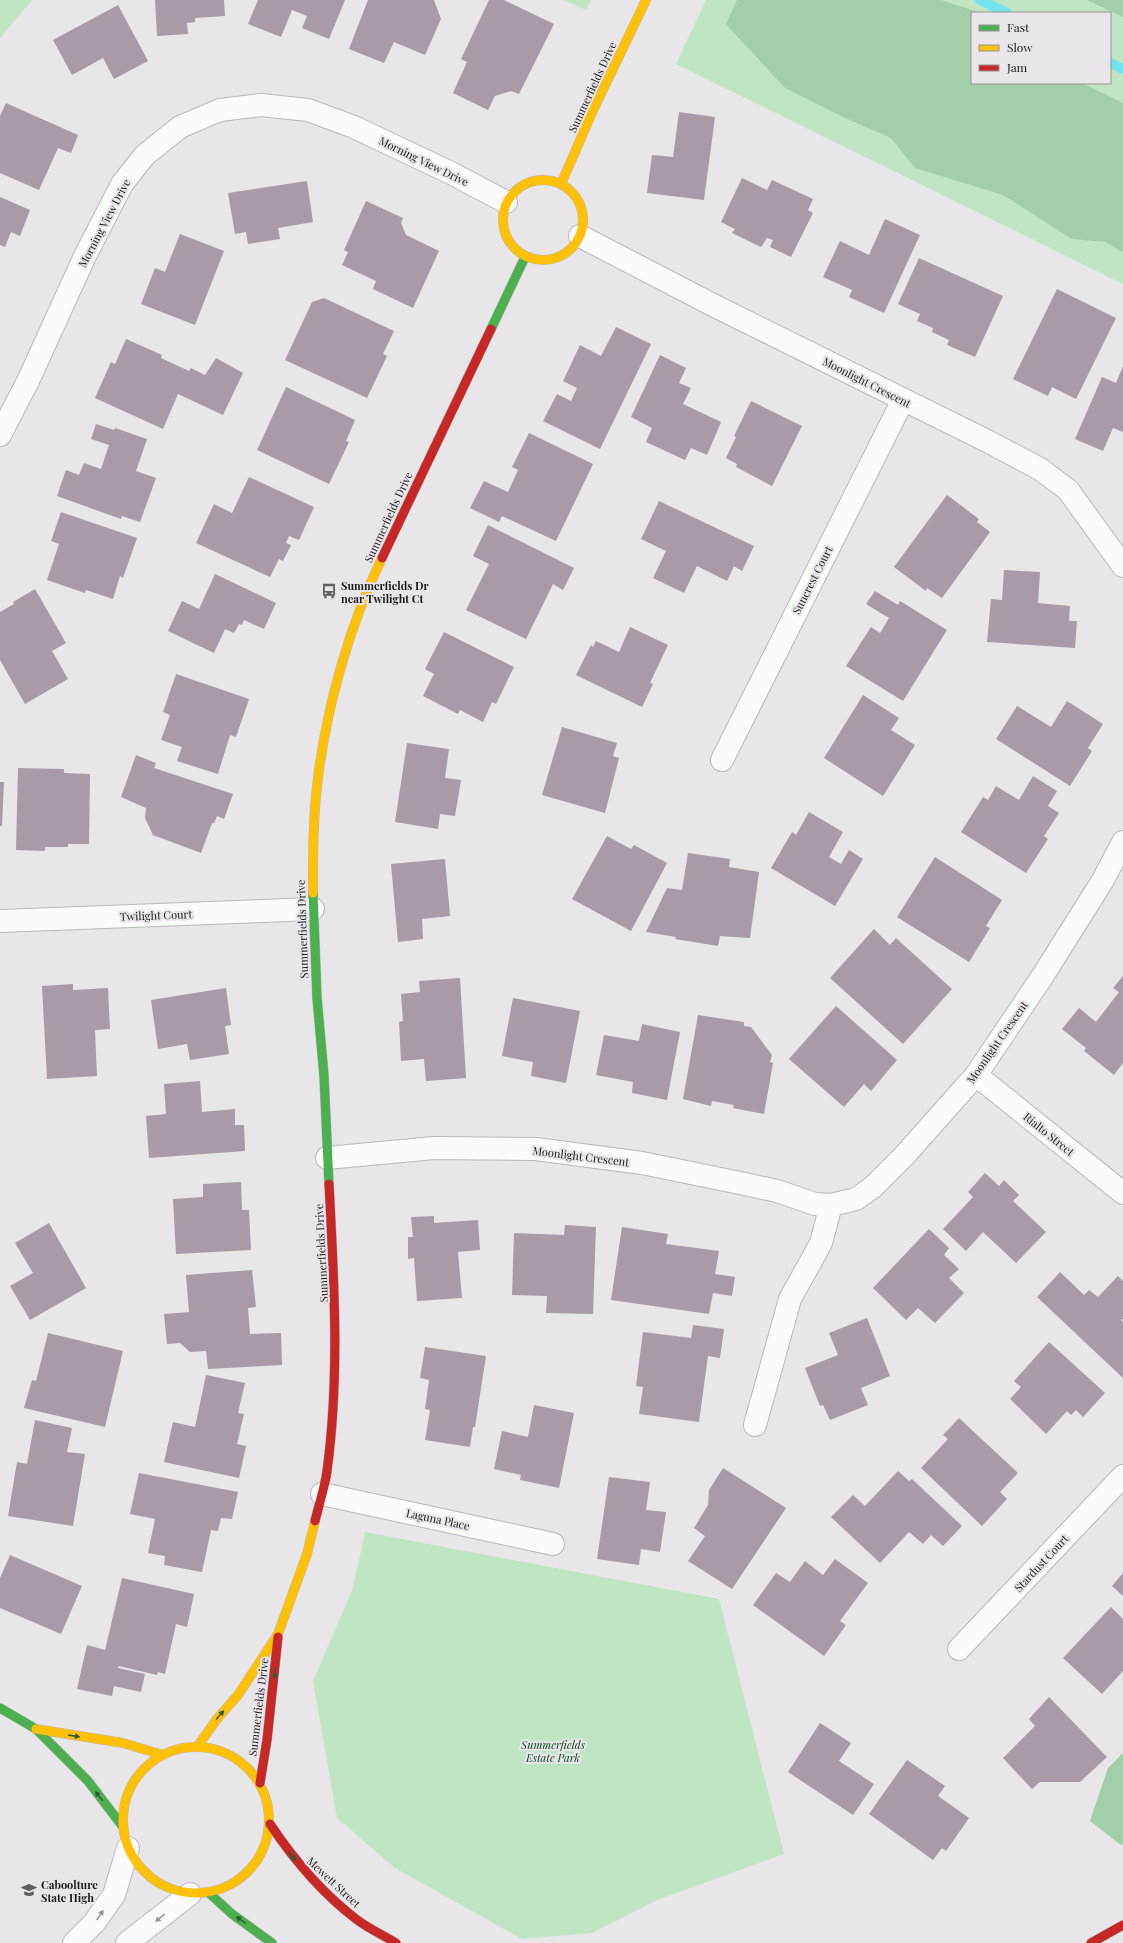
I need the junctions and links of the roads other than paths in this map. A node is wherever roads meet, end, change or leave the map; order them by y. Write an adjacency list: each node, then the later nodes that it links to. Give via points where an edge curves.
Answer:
1 (646, 0): 2 (street, Summerfields Drive)
2 (561, 184): 3 (street, via 549,180 530,182 514,192); 4 (street, via 571,191 583,212)
3 (506, 202): 5 (street, via 503,227 506,239 514,250); 7 (street, Morning View Drive, via 354,127 308,110 261,105 220,110 180,127 145,155 122,184)
4 (580, 236): 5 (street, via 574,247 563,256 550,260); 6 (street, Moonlight Crescent)
5 (525, 257): 11 (street, Summerfields Drive, via 372,578 348,646 330,711 318,778)
6 (903, 400): 8 (street, Moonlight Crescent, via 1040,469 1068,490); 9 (street, Suncrest Court)
7 (0, 435)
8 (1123, 566)
9 (722, 760)
10 (1123, 842): 13 (street, Moonlight Crescent, via 1099,886)
11 (312, 909): 12 (street, Twilight Court); 14 (street, Summerfields Drive)
12 (0, 921)
13 (976, 1075): 15 (street, Rialto Street); 16 (street, Moonlight Crescent, via 873,1187 856,1199)
14 (327, 1158): 16 (street, Moonlight Crescent, via 434,1148 536,1149 642,1163 740,1182 815,1204); 19 (street, Summerfields Drive, via 336,1314 335,1389 327,1472)
15 (1123, 1193)
16 (831, 1205): 17 (street, via 821,1243 790,1299)
17 (755, 1425)
18 (1123, 1476): 22 (street, Stardust Court)
19 (322, 1494): 20 (street, Laguna Place); 21 (street, Summerfields Drive, via 307,1554)
20 (553, 1544)
21 (278, 1634): 25 (street, Summerfields Drive, one-way to 21, via 238,1695); 27 (street, Summerfields Drive, one-way to 27)
22 (959, 1650)
23 (0, 1708): 24 (street)
24 (36, 1729): 26 (street, one-way to 26, via 123,1743); 29 (street, one-way to 24, via 88,1781)
25 (197, 1747): 26 (street); 27 (street, via 216,1749 233,1756 249,1768)
26 (163, 1755): 29 (street, via 148,1765 136,1779 128,1794)
27 (260, 1784): 28 (street, via 268,1803)
28 (270, 1824): 31 (street, via 266,1843 258,1861 244,1876 228,1887); 36 (street, Mewett Street, one-way to 36, via 290,1855 318,1886 357,1920)
29 (123, 1827): 30 (street)
30 (128, 1848): 31 (street, via 138,1866 153,1880 171,1889); 33 (street, one-way to 30, via 94,1924 114,1895)
31 (200, 1893): 34 (street, one-way to 34); 35 (street, one-way to 31)
32 (1123, 1925): 37 (street)
33 (74, 1943)
34 (127, 1943)
35 (272, 1943)
36 (396, 1943)
37 (1091, 1943)

